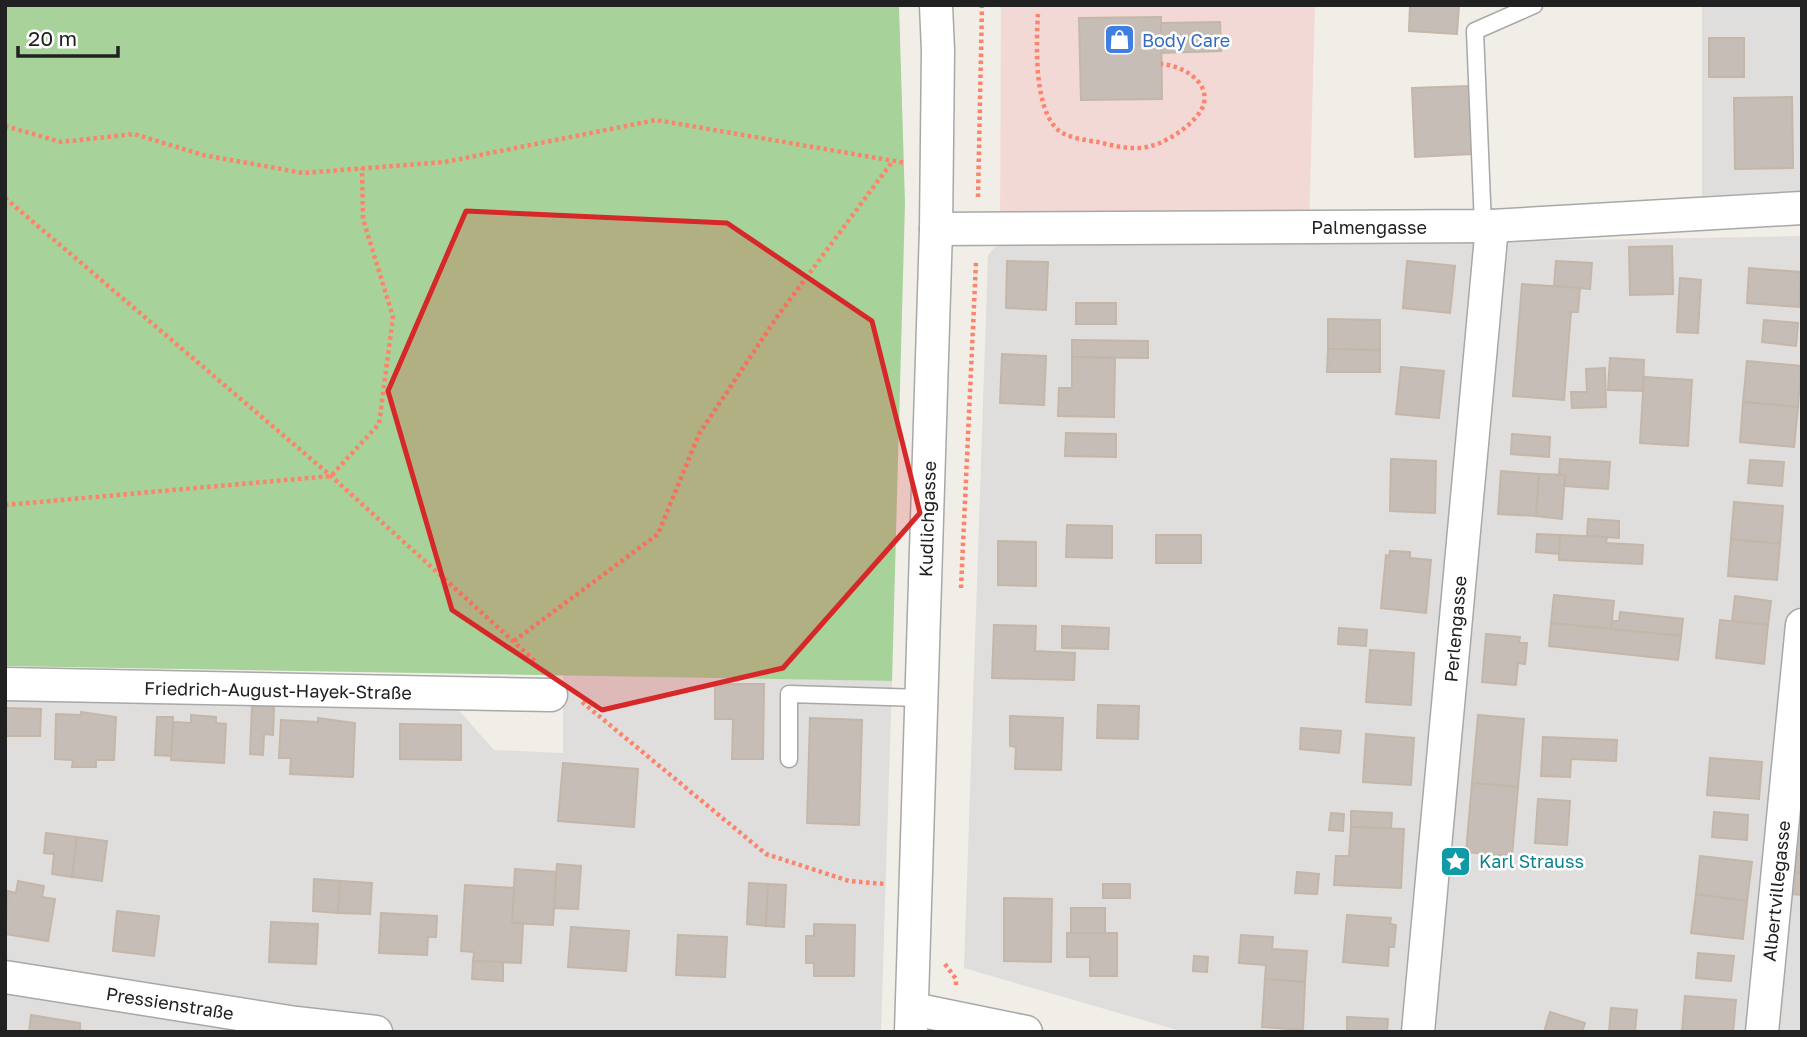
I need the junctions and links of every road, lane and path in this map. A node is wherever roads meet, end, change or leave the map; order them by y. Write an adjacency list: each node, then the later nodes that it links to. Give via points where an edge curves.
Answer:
1 (936, 5): 13 (street, Kudlichgasse)
2 (982, 5): 14 (path)
3 (1534, 5): 12 (lane, via 1475,32)
4 (1038, 14): 5 (path, via 1044,108 1058,130 1066,134 1125,148 1170,140 1196,116 1204,104 1204,93 1184,69)
5 (1161, 64)
6 (5, 126): 9 (path, via 61,142 134,134 203,155 303,173)
7 (892, 162): 8 (path); 9 (path, via 656,120 445,162); 18 (path, via 777,317 699,433 658,534)
8 (917, 163)
9 (362, 168): 15 (path, via 363,219 393,317 379,424)
10 (5, 198): 15 (path)
11 (1802, 208): 12 (street, Palmengasse)
12 (1488, 226): 14 (street, Palmengasse); 28 (street, Perlengasse)
13 (936, 229): 14 (street, Palmengasse); 21 (street, Kudlichgasse)
14 (977, 229)
15 (331, 476): 16 (path); 18 (path)
16 (5, 505)
17 (1802, 625): 29 (street, Albertvillegasse)
18 (514, 642): 20 (path)
19 (5, 684): 20 (street, Friedrich-August-Hayek-Straße)
20 (557, 688): 23 (path, via 766,854 849,881)
21 (922, 698): 22 (lane, via 789,694); 25 (street, Kudlichgasse)
22 (789, 759)
23 (897, 884)
24 (5, 977): 26 (street, Pressienstraße)
25 (912, 1020): 27 (street)
26 (376, 1032)
27 (1026, 1032)
28 (1418, 1032)
29 (1762, 1032)

